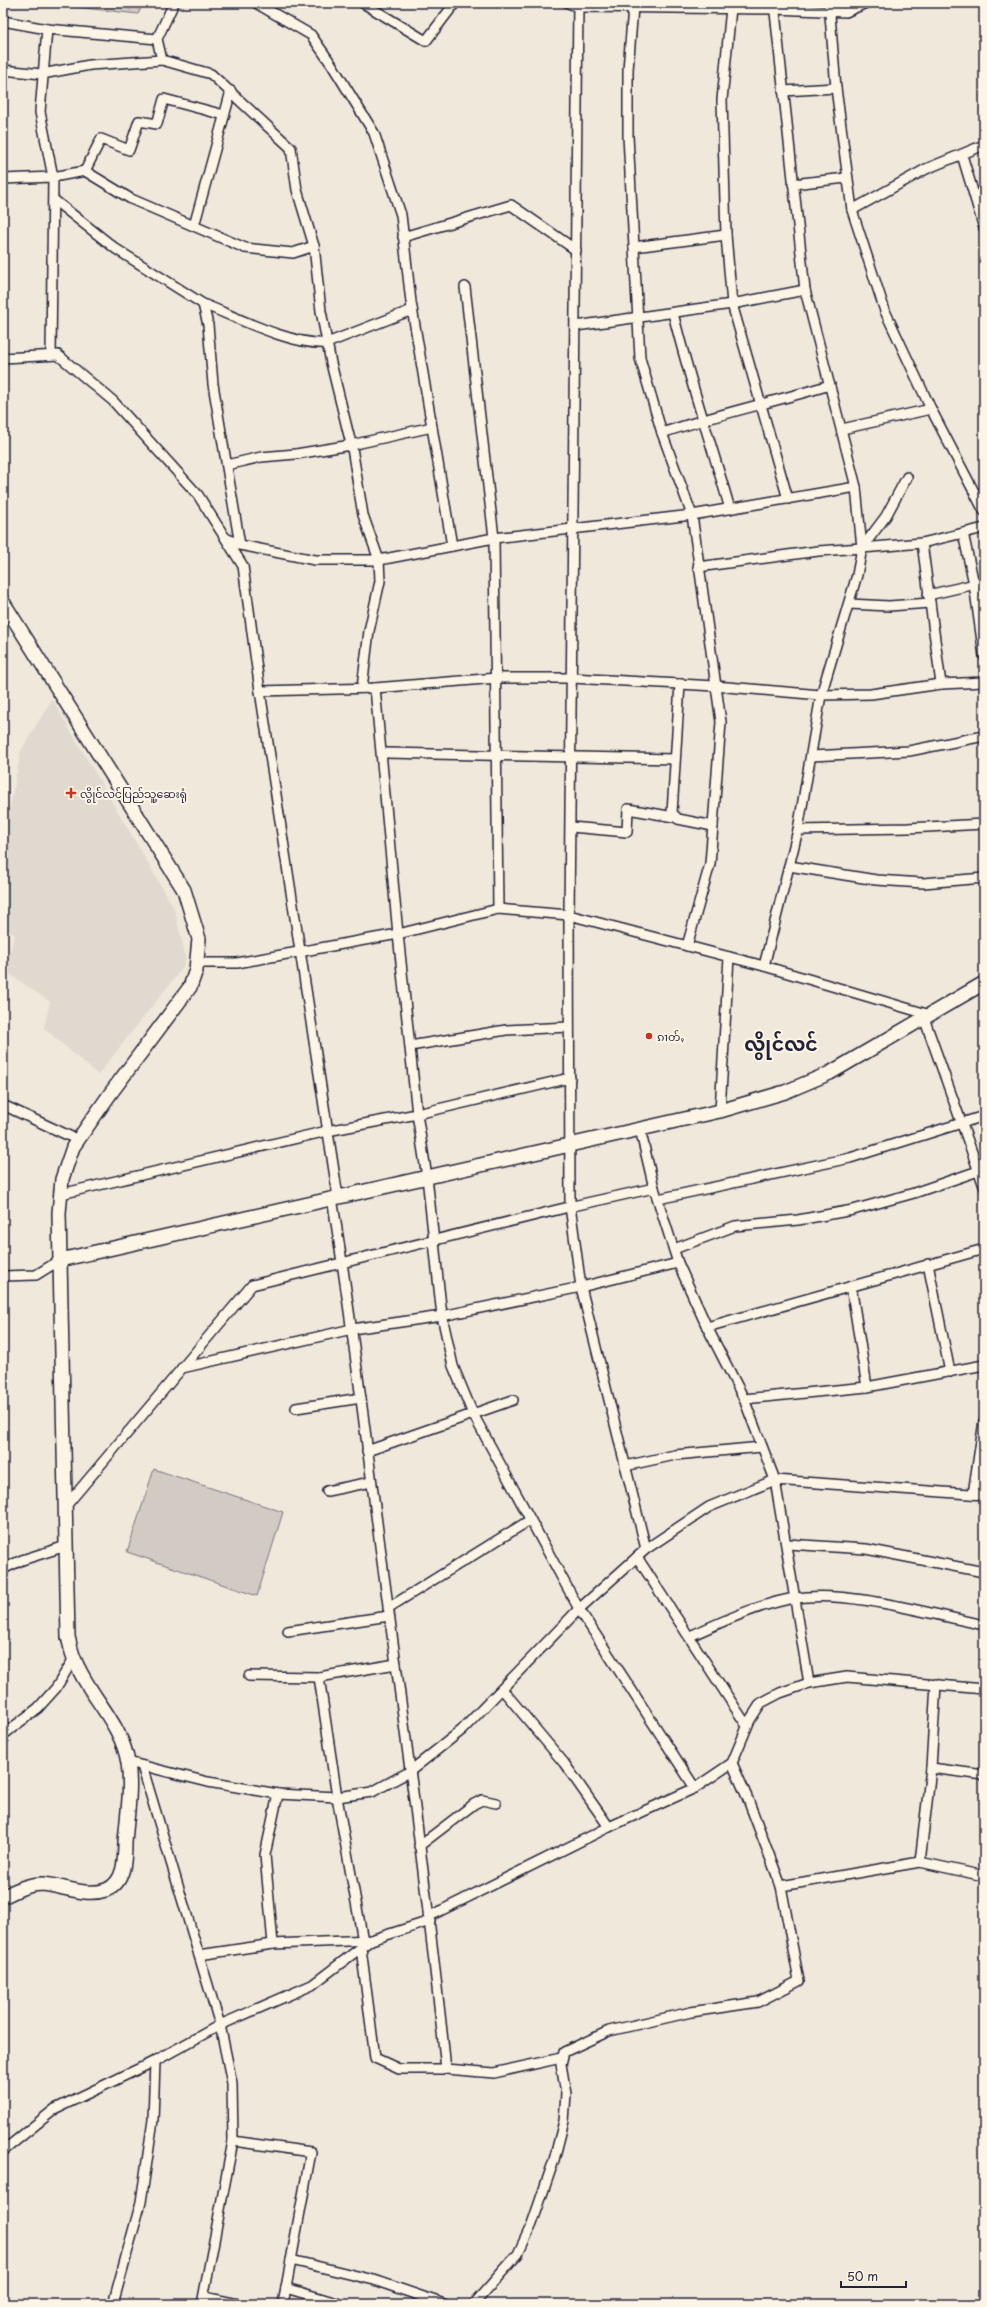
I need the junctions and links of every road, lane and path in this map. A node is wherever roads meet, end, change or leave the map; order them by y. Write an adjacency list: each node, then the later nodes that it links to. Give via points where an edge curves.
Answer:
1 (174, 3): 14 (street)
2 (256, 3): 34 (street, via 310,35 332,65 374,133 401,216)
3 (363, 3): 4 (street, via 426,41)
4 (455, 3)
5 (568, 3): 7 (street)
6 (866, 3): 10 (street, via 846,12)
7 (578, 5): 8 (street); 37 (street)
8 (640, 6): 11 (street); 36 (street, via 628,70 628,136)
9 (774, 6): 10 (street); 11 (street); 20 (street)
10 (829, 7): 18 (street)
11 (731, 8): 33 (street, via 722,100)
12 (3, 21): 13 (street)
13 (47, 29): 14 (street); 17 (street)
14 (157, 39): 15 (street)
15 (162, 60): 17 (street, via 90,65); 19 (street, via 211,74)
16 (3, 70): 17 (street)
17 (42, 74): 25 (street, via 40,112)
18 (836, 88): 20 (street); 26 (street)
19 (231, 91): 21 (street); 35 (street, via 291,148 297,190)
20 (783, 91): 28 (street)
21 (224, 115): 24 (street, via 164,98 158,124 139,121 129,150 101,140); 31 (street)
22 (984, 145): 23 (street)
23 (962, 156): 30 (street, via 926,169); 32 (street)
24 (85, 171): 25 (street); 31 (street, via 131,199)
25 (53, 177): 27 (street); 29 (street)
26 (846, 178): 28 (street); 30 (street)
27 (3, 179)
28 (793, 184): 39 (street)
29 (54, 200): 40 (street, via 116,249); 47 (street)
30 (852, 210): 51 (street, via 885,311)
31 (194, 226): 35 (street, via 245,248 293,253)
32 (984, 228)
33 (726, 235): 36 (street); 41 (street)
34 (403, 237): 37 (street, via 511,205); 42 (street)
35 (314, 246): 46 (street)
36 (634, 248): 44 (street)
37 (576, 250): 45 (street)
38 (465, 287): 68 (street)
39 (805, 290): 41 (street); 49 (street)
40 (202, 304): 46 (street, via 279,334 313,344); 57 (street, via 208,325 213,384)
41 (732, 304): 43 (street); 50 (street)
42 (412, 310): 46 (street); 53 (street)
43 (673, 313): 44 (street); 52 (street, via 684,360)
44 (638, 318): 45 (street); 55 (street, via 640,358)
45 (576, 326): 65 (street)
46 (327, 343): 56 (street)
47 (52, 355): 48 (street); 67 (street, via 58,355 114,400 198,495)
48 (3, 358)
49 (830, 385): 50 (street); 54 (street)
50 (761, 406): 52 (street); 60 (street)
51 (931, 409): 54 (street); 62 (street)
52 (704, 419): 55 (street); 61 (street)
53 (432, 427): 56 (street); 71 (street)
54 (842, 429): 59 (street)
55 (662, 433): 63 (street)
56 (351, 445): 57 (street, via 261,457); 73 (street, via 363,515)
57 (227, 465): 70 (street)
58 (907, 477): 72 (street, via 886,516)
59 (856, 487): 60 (street); 72 (street)
60 (788, 499): 61 (street)
61 (730, 509): 63 (street)
62 (984, 511)
63 (692, 515): 65 (street); 74 (street)
64 (984, 528): 66 (street)
65 (572, 530): 68 (street); 82 (street)
66 (963, 533): 69 (street); 76 (street)
67 (226, 538): 70 (street); 89 (street, via 243,566)
68 (494, 538): 71 (street); 81 (street)
69 (922, 543): 72 (street); 77 (street)
70 (240, 545): 73 (street, via 315,560)
71 (452, 546): 73 (street)
72 (862, 548): 74 (street, via 818,551); 79 (street)
73 (379, 560): 87 (street, via 380,581 369,631)
74 (698, 567): 86 (street)
75 (984, 582): 76 (street)
76 (974, 584): 77 (street); 80 (street)
77 (929, 599): 79 (street, via 889,606); 85 (street)
78 (3, 602): 110 (highway, via 184,890 198,939)
79 (849, 604): 90 (street)
80 (984, 656)
81 (497, 678): 82 (street); 88 (street); 93 (street)
82 (572, 678): 84 (street); 95 (street)
83 (984, 682): 85 (street)
84 (680, 684): 86 (street); 96 (street)
85 (941, 684): 90 (street, via 871,694)
86 (715, 686): 90 (street); 99 (street, via 721,722)
87 (362, 688): 88 (street); 89 (street)
88 (375, 688): 106 (street)
89 (260, 691): 108 (street)
90 (821, 695): 94 (street)
91 (984, 736): 94 (street, via 909,751)
92 (386, 753): 93 (street)
93 (496, 756): 95 (street); 104 (street)
94 (811, 756): 101 (street)
95 (572, 758): 96 (street); 100 (street)
96 (676, 759): 97 (street, via 672,813)
97 (674, 817): 99 (street); 100 (street, via 628,809 627,832)
98 (984, 824): 101 (street)
99 (713, 826): 107 (street, via 710,864)
100 (571, 827): 105 (street)
101 (798, 830): 102 (street)
102 (789, 866): 103 (street, via 892,882 923,883); 111 (street)
103 (984, 878)
104 (498, 909): 105 (street); 106 (street)
105 (569, 915): 107 (street); 114 (street)
106 (398, 934): 108 (street); 115 (street)
107 (687, 946): 109 (street)
108 (301, 951): 110 (street, via 236,963); 123 (street)
109 (729, 956): 111 (street); 118 (street)
110 (198, 963): 124 (highway, via 190,987)
111 (764, 966): 113 (street)
112 (984, 983): 113 (highway)
113 (927, 1016): 118 (highway, via 830,1073 785,1092); 121 (street)
114 (569, 1027): 115 (street, via 506,1030); 116 (street)
115 (410, 1046): 119 (street)
116 (570, 1078): 119 (street); 125 (street)
117 (3, 1105): 124 (street)
118 (720, 1110): 122 (highway)
119 (417, 1114): 123 (street); 127 (street)
120 (984, 1116): 121 (street)
121 (961, 1124): 126 (street); 132 (street, via 850,1158)
122 (640, 1129): 125 (highway); 129 (street)
123 (327, 1131): 130 (street); 131 (street)
124 (78, 1140): 130 (highway, via 67,1162)
125 (570, 1145): 127 (highway); 133 (street)
126 (981, 1170): 128 (street); 136 (street, via 853,1210 798,1220 735,1226)
127 (427, 1177): 131 (highway); 134 (street)
128 (984, 1186)
129 (654, 1188): 132 (street); 133 (street)
130 (61, 1194): 137 (highway)
131 (335, 1198): 137 (highway); 138 (street)
132 (658, 1199): 136 (street)
133 (570, 1206): 134 (street); 143 (street)
134 (434, 1240): 138 (street); 144 (street)
135 (984, 1248): 140 (street)
136 (674, 1249): 139 (street)
137 (60, 1260): 141 (street, via 36,1275); 165 (highway)
138 (342, 1262): 146 (street); 148 (street, via 252,1285)
139 (678, 1263): 143 (street); 145 (street)
140 (928, 1264): 142 (street); 149 (street)
141 (3, 1276)
142 (851, 1286): 145 (street); 150 (street)
143 (581, 1287): 144 (street); 159 (street)
144 (442, 1316): 146 (street); 155 (street, via 453,1366)
145 (707, 1327): 152 (street)
146 (352, 1329): 148 (street); 151 (street)
147 (984, 1364): 149 (street)
148 (182, 1368): 165 (street)
149 (950, 1372): 150 (street)
150 (867, 1387): 152 (street)
151 (360, 1398): 154 (street); 158 (street)
152 (744, 1399): 157 (street)
153 (513, 1400): 155 (street)
154 (296, 1408)
155 (473, 1414): 158 (street); 166 (street)
156 (984, 1421): 163 (street)
157 (762, 1447): 159 (street, via 675,1455); 160 (street)
158 (367, 1451): 161 (street)
159 (625, 1466): 169 (street)
160 (774, 1480): 163 (street); 167 (street); 169 (street, via 709,1507)
161 (371, 1482): 162 (street); 175 (street)
162 (327, 1491)
163 (973, 1494): 164 (street)
164 (984, 1494)
165 (65, 1507): 168 (highway)
166 (530, 1520): 174 (street); 175 (street)
167 (787, 1544): 172 (street, via 866,1549); 173 (street)
168 (66, 1546): 171 (street); 179 (highway, via 68,1637)
169 (646, 1549): 170 (street)
170 (637, 1557): 174 (street); 178 (street)
171 (3, 1569)
172 (984, 1572)
173 (795, 1598): 176 (street, via 816,1596 866,1601); 178 (street, via 736,1616); 183 (street)
174 (579, 1609): 185 (street); 195 (street)
175 (389, 1612): 177 (street); 180 (street)
176 (984, 1625)
177 (288, 1631)
178 (690, 1636): 187 (street)
179 (74, 1658): 188 (street, via 56,1688 38,1708); 189 (highway, via 117,1732)
180 (396, 1664): 182 (street); 193 (street)
181 (249, 1676): 182 (street)
182 (320, 1677): 197 (street)
183 (809, 1683): 184 (street, via 847,1677); 187 (street, via 761,1703)
184 (936, 1684): 186 (street); 192 (street)
185 (502, 1689): 193 (street, via 462,1730); 199 (street, via 564,1763)
186 (984, 1689)
187 (747, 1726): 190 (street)
188 (3, 1735)
189 (128, 1762): 191 (street); 204 (highway, via 125,1857 123,1869 116,1882 107,1890 90,1892 43,1884 33,1885)
190 (732, 1763): 195 (street); 203 (street)
191 (142, 1766): 196 (street, via 208,1782); 208 (street)
192 (932, 1768): 194 (street); 201 (street)
193 (409, 1772): 197 (street, via 372,1792); 200 (street)
194 (984, 1775)
195 (695, 1788): 199 (street)
196 (278, 1794): 197 (street); 207 (street, via 265,1855)
197 (337, 1797): 206 (street)
198 (496, 1803): 200 (street, via 482,1800 474,1804)
199 (609, 1827): 205 (street)
200 (420, 1846): 205 (street)
201 (920, 1862): 202 (street); 203 (street)
202 (984, 1874)
203 (780, 1886): 210 (street, via 799,1981 758,2002 690,2012 609,2031 564,2052)
204 (3, 1897)
205 (430, 1918): 206 (street); 212 (street)
206 (365, 1943): 207 (street); 209 (street, via 312,1985); 212 (street, via 375,2058 399,2069)
207 (273, 1944): 208 (street)
208 (199, 1954): 209 (street)
209 (220, 2025): 211 (street); 213 (street, via 232,2084)
210 (561, 2058): 212 (street, via 494,2073); 223 (street, via 566,2094 564,2121 554,2160 532,2224 518,2254)
211 (155, 2061): 214 (street, via 55,2109); 218 (street, via 153,2120 141,2202)
212 (446, 2069)
213 (233, 2141): 215 (street, via 311,2152); 217 (street)
214 (3, 2151)
215 (291, 2260): 216 (street); 222 (street, via 374,2280)
216 (286, 2288): 220 (street); 221 (street)
217 (203, 2300): 219 (street)
218 (113, 2304)
219 (238, 2304)
220 (283, 2304)
221 (340, 2304)
222 (444, 2304)
223 (474, 2304)

